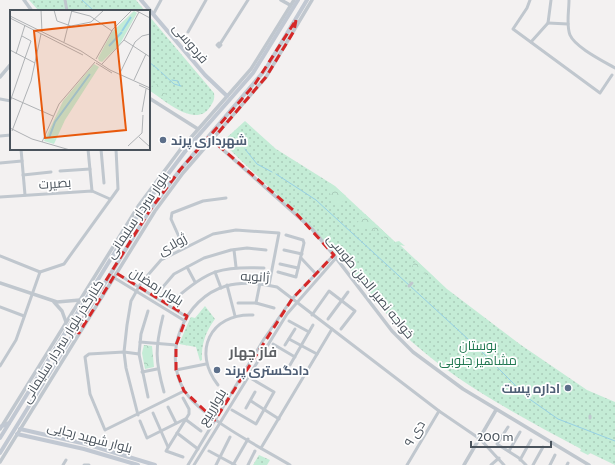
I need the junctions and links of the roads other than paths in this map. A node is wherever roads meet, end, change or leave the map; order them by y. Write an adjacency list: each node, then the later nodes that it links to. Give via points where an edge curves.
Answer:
1 (24, 0): 16 (street)
2 (65, 0): 17 (street)
3 (141, 0): 19 (main road, فردوسی)
4 (161, 0): 19 (street)
5 (206, 0): 24 (street)
6 (248, 0): 26 (street)
7 (281, 0): 15 (street)
8 (294, 0): 15 (street, کنارگذر بلوار سردار سلیمانی)
9 (298, 0): 36 (main road, بلوار سردار سلیمانی, via 253,73)
10 (307, 0): 20 (main road, بلوار سردار سلیمانی)
11 (312, 0): 18 (street, کنارگذر بلوار سردار سلیمانی)
12 (530, 0): 25 (street, via 513,29)
13 (551, 0): 21 (street)
14 (569, 0): 22 (street)
15 (290, 5): 31 (street, کنارگذر بلوار سردار سلیمانی, via 259,59)
16 (31, 10)
17 (67, 10)
18 (305, 12): 20 (street); 23 (street, کنارگذر بلوار سردار سلیمانی)
19 (154, 13): 31 (main road, فردوسی, via 205,75)
20 (296, 20): 23 (street); 52 (main road, بلوار سردار سلیمانی, via 255,84)
21 (548, 23): 22 (street); 25 (street)
22 (568, 24): 28 (street, via 574,42)
23 (294, 31): 40 (street, کنارگذر بلوار سردار سلیمانی, via 266,77)
24 (188, 32)
25 (531, 42): 29 (street, via 600,93)
26 (220, 44)
27 (10, 65): 30 (street)
28 (615, 68)
29 (612, 75)
30 (0, 77)
31 (227, 96): 35 (street, کنارگذر بلوار سردار سلیمانی)
32 (0, 99): 34 (street)
33 (150, 99): 37 (street)
34 (10, 101)
35 (215, 110): 36 (street); 37 (street, کنارگذر بلوار سردار سلیمانی)
36 (212, 120): 79 (main road, بلوار سردار سلیمانی, via 154,191)
37 (198, 129): 71 (street, کنارگذر بلوار سردار سلیمانی, via 147,193)
38 (10, 135): 39 (street)
39 (0, 136)
40 (212, 140): 50 (street, کنارگذر بلوار سردار سلیمانی); 67 (street, خواجه نصیر الدین طوسی, via 293,210)
41 (21, 150): 45 (street)
42 (88, 150): 47 (street)
43 (101, 150): 53 (street)
44 (116, 150): 59 (street, via 118,189)
45 (22, 161): 46 (street); 51 (street)
46 (0, 163)
47 (90, 169): 49 (street); 54 (street)
48 (51, 172): 51 (street)
49 (60, 172)
50 (183, 173): 52 (street); 55 (street, کنارگذر بلوار سردار سلیمانی)
51 (23, 175): 56 (street)
52 (173, 179): 55 (street); 117 (main road, بلوار سردار سلیمانی, via 143,220)
53 (104, 183)
54 (92, 191): 56 (street, بصیرت); 59 (street, بصیرت)
55 (169, 192): 77 (street, کنارگذر بلوار سردار سلیمانی)
56 (25, 195): 57 (street, بصیرت)
57 (0, 197)
58 (226, 198): 61 (street, via 203,201 172,213 171,219)
59 (110, 199): 74 (street, via 64,264)
60 (286, 235): 66 (street, via 303,240)
61 (184, 248): 85 (street, ژولای, via 213,234 236,230 279,233); 87 (street, ژولای, via 161,260)
62 (234, 250): 63 (street); 69 (street, via 204,258); 70 (street)
63 (266, 250)
64 (284, 250): 66 (street)
65 (0, 256): 74 (street)
66 (301, 256): 73 (street); 78 (street)
67 (335, 256): 78 (street, بلوارربیع); 98 (street, بلوارربیع); 155 (street, خواجه نصیر الدین طوسی, via 392,331 413,352 445,377)
68 (280, 264): 73 (street)
69 (187, 267): 82 (street); 88 (street, via 174,274)
70 (236, 267): 72 (street); 75 (street)
71 (100, 268): 79 (street); 81 (street, کنارگذر بلوار سردار سلیمانی)
72 (264, 268)
73 (298, 268): 76 (street, via 296,277)
74 (40, 272): 92 (street)
75 (215, 272): 82 (street); 89 (street)
76 (278, 272)
77 (116, 273): 80 (street, کنارگذر بلوار سردار سلیمانی); 87 (street, بلوار رمضان)
78 (316, 274): 93 (street, بلوارربیع)
79 (100, 276): 81 (street); 138 (main road, بلوار سردار سلیمانی)
80 (113, 277): 90 (street, بلوار رمضان); 117 (street, کنارگذر بلوار سردار سلیمانی)
81 (93, 279): 94 (street, کنارگذر بلوار سردار سلیمانی)
82 (195, 282): 95 (street)
83 (0, 283): 92 (street)
84 (260, 283): 85 (street, ژانویه); 86 (street, ژانویه); 100 (street)
85 (268, 285): 93 (street, ژانویه)
86 (227, 286): 89 (street, ژانویه); 108 (street)
87 (139, 287): 90 (street, ژولای); 109 (street, بلوار رمضان)
88 (162, 288)
89 (221, 288): 109 (street, ژانویه, via 202,299)
90 (137, 292): 109 (street, بلوار رمضان); 128 (street, ژولای, via 130,307)
91 (348, 292): 97 (street)
92 (33, 295): 96 (street); 106 (street)
93 (292, 299): 98 (street, ژانویه); 121 (street, بلوارربیع)
94 (80, 300): 96 (street); 112 (street, کنارگذر بلوار سردار سلیمانی)
95 (175, 300)
96 (53, 301): 112 (street, via 62,311)
97 (342, 301): 105 (street, via 329,291); 110 (street); 116 (street, via 355,311)
98 (297, 302): 105 (street, ژانویه); 125 (street, بلوارربیع)
99 (238, 303): 100 (street)
100 (256, 303): 102 (street)
101 (0, 307): 106 (street)
102 (274, 308)
103 (148, 311): 120 (street)
104 (253, 315): 108 (street)
105 (312, 315): 115 (street, ژانویه)
106 (24, 316): 134 (street, via 16,340)
107 (163, 316): 122 (street)
108 (235, 316): 132 (street, via 218,324 213,331 206,348)
109 (187, 319): 124 (street, ژانویه)
110 (328, 319)
111 (289, 321): 118 (street)
112 (66, 322): 166 (street, کنارگذر بلوار سردار سلیمانی)
113 (313, 325): 118 (street)
114 (295, 329): 119 (street)
115 (332, 329): 130 (street); 154 (street, ژانویه)
116 (341, 329)
117 (77, 331): 139 (main road, بلوار سردار سلیمانی); 167 (street, کنارگذر بلوار سردار سلیمانی)
118 (309, 332): 127 (street)
119 (289, 338): 126 (street); 127 (street)
120 (140, 342): 122 (street); 129 (street)
121 (262, 342): 125 (street); 160 (street, بلوارربیع)
122 (156, 343): 124 (street); 135 (street)
123 (273, 344): 131 (street)
124 (176, 345): 136 (street, ژانویه)
125 (266, 345): 163 (street, بلوارربیع)
126 (285, 345)
127 (302, 346): 130 (street); 131 (street)
128 (124, 352): 129 (street); 157 (street, ژولای); 157 (street, via 89,354 85,357 90,394 105,430)
129 (139, 354): 137 (street)
130 (317, 354): 159 (street)
131 (295, 357): 133 (street)
132 (206, 364): 136 (street); 142 (street)
133 (290, 365)
134 (0, 366)
135 (157, 369): 137 (street); 145 (street)
136 (176, 370): 144 (street, ژانویه)
137 (142, 372): 147 (street)
138 (40, 374): 139 (main road, via 42,378); 141 (main road, بلوار سردار سلیمانی)
139 (46, 377): 143 (main road, بلوار سردار سلیمانی)
140 (252, 379): 153 (street, via 274,392)
141 (34, 383): 143 (main road, via 38,384); 162 (main road, بلوار سردار سلیمانی)
142 (218, 385)
143 (39, 388): 187 (main road, بلوار سردار سلیمانی)
144 (184, 391): 157 (street); 160 (street, ژانویه)
145 (164, 392)
146 (255, 392): 149 (street)
147 (148, 397)
148 (183, 398): 158 (street, via 189,409)
149 (250, 401): 151 (street); 153 (street)
150 (168, 407): 164 (street)
151 (246, 408)
152 (232, 410): 153 (street, via 256,424)
153 (264, 410): 159 (street)
154 (439, 410): 176 (street, ژانویه); 206 (street, ۹ دی)
155 (496, 410): 176 (street); 213 (street, خواجه نصیر الدین طوسی)
156 (153, 413): 168 (street)
157 (138, 415)
158 (185, 419): 164 (street); 169 (street); 171 (street)
159 (278, 419): 181 (street)
160 (215, 420): 163 (street, ژانویه); 183 (street, بلوارربیع)
161 (140, 421): 168 (street, via 147,438)
162 (10, 422): 166 (main road); 175 (main road, بلوار سردار سلیمانی)
163 (219, 423): 178 (street, ژانویه); 201 (street, بلوارربیع)
164 (176, 424): 168 (street)
165 (508, 427): 186 (street, via 497,444)
166 (0, 428)
167 (20, 430): 172 (street, کنارگذر بلوار سردار سلیمانی); 173 (main road, بلوار شهید رجایی)
168 (161, 431): 180 (street)
169 (201, 431)
170 (520, 432): 186 (street)
171 (177, 433): 180 (street); 183 (street)
172 (17, 434): 177 (main road, بلوار شهید رجایی); 194 (street, کنارگذر بلوار سردار سلیمانی)
173 (44, 435): 177 (main road, via 41,437); 199 (main road, بلوار شهید رجایی, via 86,444)
174 (230, 437): 189 (street)
175 (0, 438)
176 (480, 439): 191 (street, ژانویه); 207 (street)
177 (42, 440): 198 (main road, بلوار شهید رجایی)
178 (248, 440): 181 (street, ژانویه); 203 (street)
179 (532, 440): 193 (street)
180 (168, 447): 190 (street, via 166,451)
181 (261, 448): 205 (street, ژانویه)
182 (543, 448): 211 (street)
183 (198, 449): 200 (street, بلوارربیع)
184 (209, 451): 189 (street)
185 (256, 451): 204 (street)
186 (509, 451): 193 (street)
187 (0, 453)
188 (555, 455): 212 (street)
189 (220, 456): 202 (street); 203 (street)
190 (183, 457)
191 (499, 458): 208 (street); 209 (street, ژانویه)
192 (66, 460): 195 (street)
193 (520, 460): 210 (street)
194 (0, 462)
195 (63, 465)
196 (84, 465): 197 (street)
197 (89, 465)
198 (138, 465)
199 (155, 465)
200 (188, 465)
201 (194, 465)
202 (216, 465)
203 (234, 465)
204 (248, 465)
205 (290, 465)
206 (406, 465)
207 (464, 465)
208 (491, 465)
209 (504, 465)
210 (526, 465)
211 (533, 465)
212 (550, 465)
213 (589, 465)

